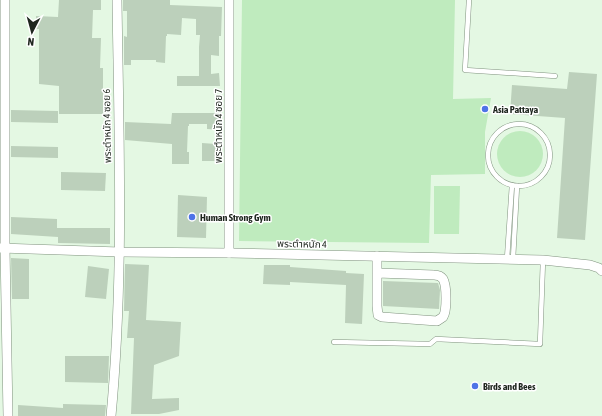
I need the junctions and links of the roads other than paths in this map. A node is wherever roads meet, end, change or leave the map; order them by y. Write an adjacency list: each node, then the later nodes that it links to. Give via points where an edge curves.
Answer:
1 (5, 0): 7 (street)
2 (117, 0): 8 (street, พระตำหนัก 4 ซอย 6)
3 (229, 0): 9 (street, พระตำหนัก 4 ซอย 7)
4 (469, 0): 5 (lane, via 465,70)
5 (555, 76)
6 (515, 185): 6 (lane, via 498,178 490,168 488,146 496,133 506,126 522,123 539,130 546,139 550,149 550,160 540,178 530,184); 11 (lane)
7 (2, 248): 8 (street, พระตำหนัก 4); 16 (street)
8 (120, 252): 9 (street, พระตำหนัก 4); 17 (street, พระตำหนัก 4 ซอย 6)
9 (229, 253): 10 (street, พระตำหนัก 4)
10 (377, 256): 11 (street, พระตำหนัก 4); 14 (street)
11 (510, 259): 12 (street, พระตำหนัก 4)
12 (543, 260): 13 (street, พระตำหนัก 4, via 590,265); 15 (lane, via 540,344 436,339 430,344)
13 (602, 271)
14 (377, 273): 14 (street, via 441,277 445,288 443,317 437,320 378,315)
15 (334, 342)
16 (8, 416)
17 (111, 416)

